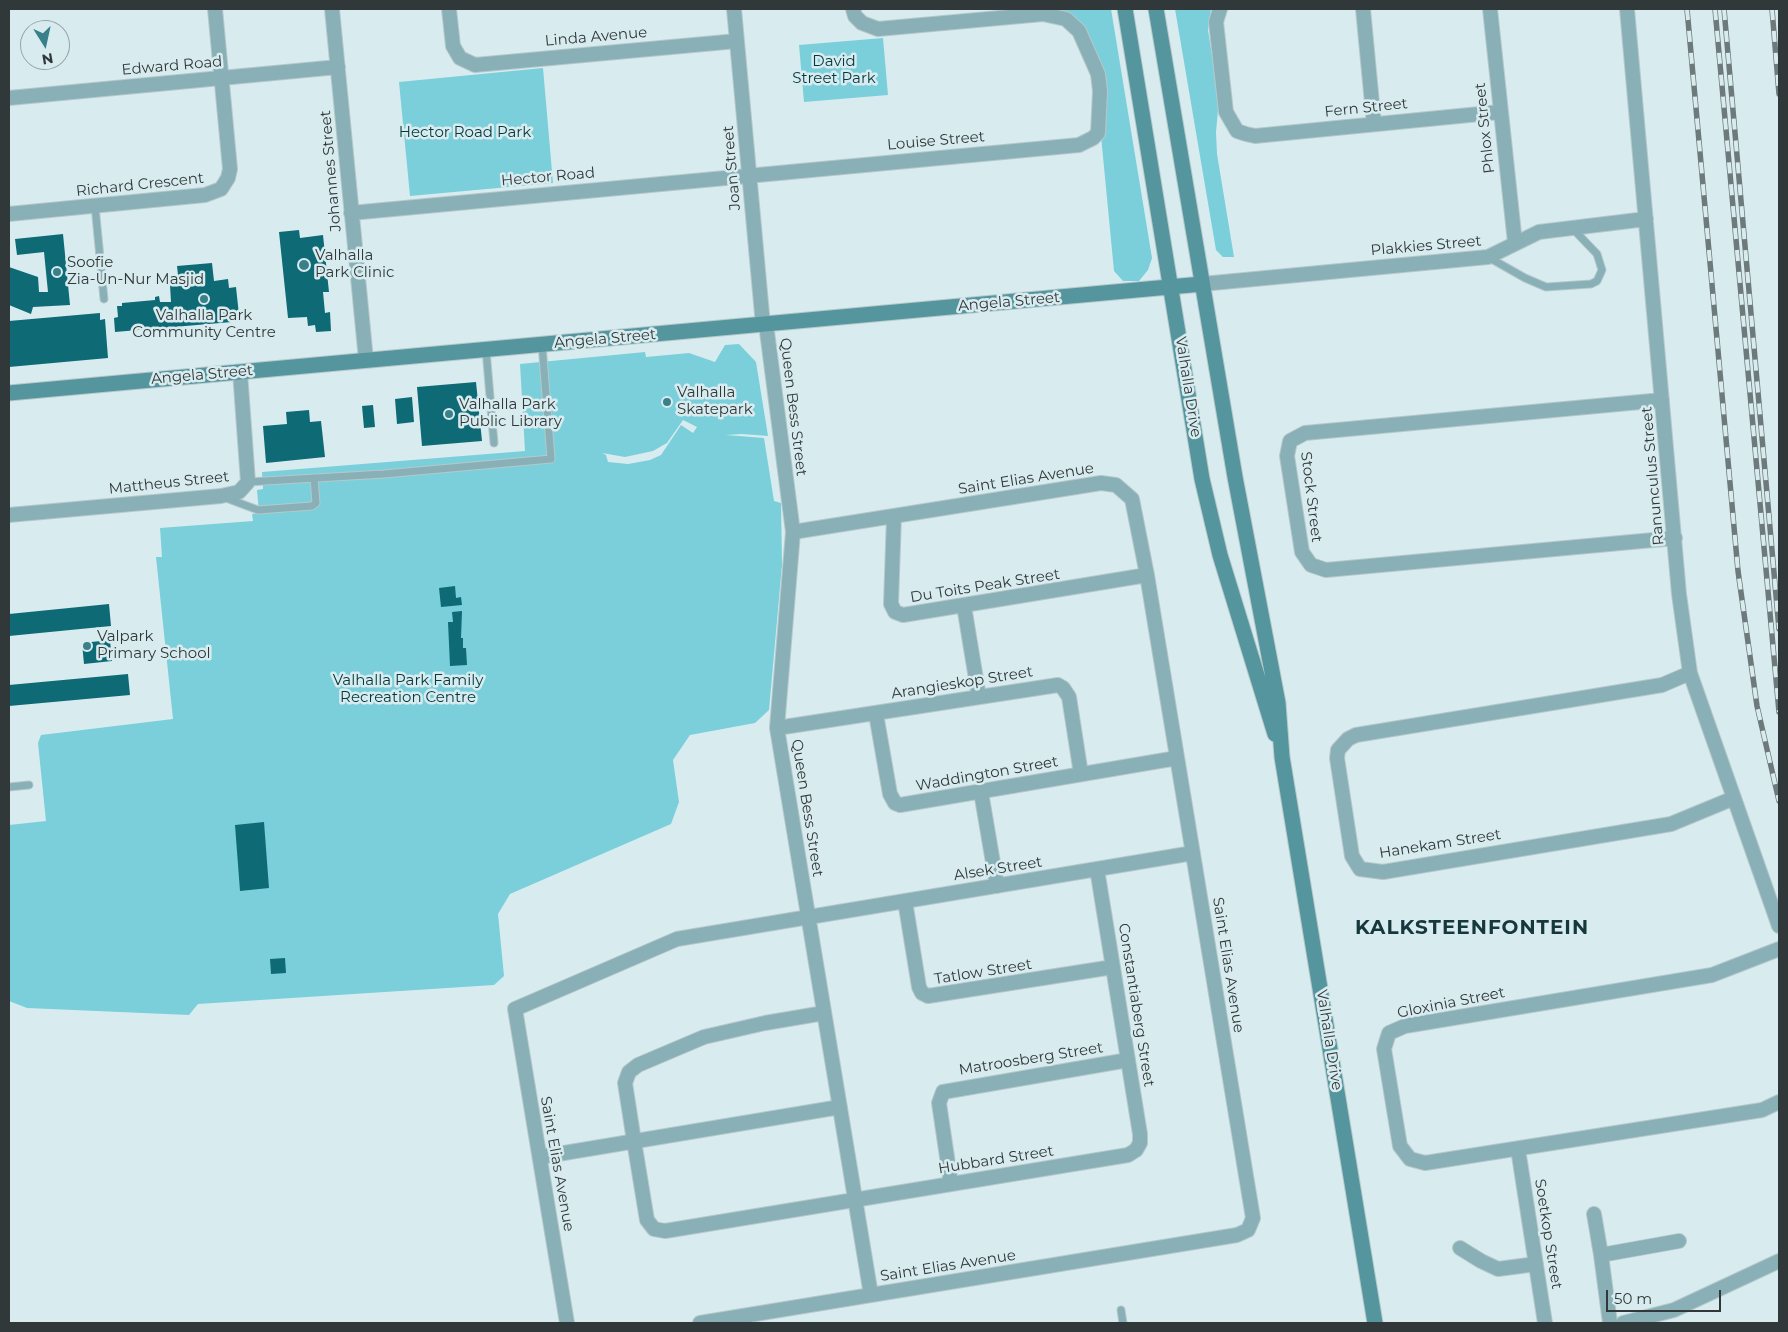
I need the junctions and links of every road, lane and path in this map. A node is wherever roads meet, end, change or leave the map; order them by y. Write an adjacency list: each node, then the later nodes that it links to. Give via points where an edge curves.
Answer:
1 (215, 9): 14 (street, Richard Crescent)
2 (332, 9): 13 (street, Johannes Street)
3 (449, 9): 12 (street, Linda Avenue, via 452,42 460,58 475,65)
4 (734, 9): 12 (street, Joan Street)
5 (853, 9): 18 (street, Louise Street, via 862,23 878,28 1043,14 1066,19 1079,30 1098,74 1098,133 1079,144)
6 (1125, 9): 27 (main road, Valhalla Drive)
7 (1156, 9): 26 (main road, Valhalla Drive)
8 (1220, 9): 17 (street, Fern Street, via 1216,22 1226,112 1237,131 1255,136)
9 (1363, 9): 17 (street)
10 (1490, 9): 16 (street, Phlox Street)
11 (1627, 9): 22 (street, Ranunculus Street)
12 (737, 40): 18 (street, Joan Street)
13 (338, 67): 14 (street, Edward Road); 20 (street, Johannes Street)
14 (222, 78): 15 (street, Edward Road); 19 (street, Richard Crescent, via 230,169 221,188 205,195)
15 (9, 98)
16 (1500, 112): 17 (street, Fern Street); 24 (street, Phlox Street)
17 (1374, 124)
18 (749, 175): 20 (street, Hector Road); 29 (street, Joan Street)
19 (95, 206): 21 (street, Richard Crescent); 28 (lane)
20 (351, 213): 32 (street, Johannes Street)
21 (9, 214)
22 (1646, 220): 23 (street, Plakkies Street); 35 (street, Ranunculus Street)
23 (1572, 229): 24 (street, Plakkies Street, via 1539,232); 25 (lane, via 1597,254 1602,270 1592,284 1546,287)
24 (1515, 244): 25 (street, Plakkies Street)
25 (1488, 257): 26 (street, Plakkies Street)
26 (1202, 284): 27 (main road, Angela Street); 50 (main road, Valhalla Drive, via 1278,703)
27 (1172, 287): 29 (main road, Angela Street); 50 (main road, Valhalla Drive, via 1202,480 1216,540)
28 (104, 300)
29 (764, 324): 30 (main road, Angela Street); 42 (street, Queen Bess Street)
30 (542, 344): 31 (main road, Angela Street); 37 (lane, via 551,459)
31 (486, 349): 32 (main road, Angela Street); 36 (lane)
32 (366, 360): 33 (main road, Angela Street)
33 (240, 372): 34 (main road, Angela Street); 38 (street, Mattheus Street)
34 (9, 393)
35 (1662, 400): 43 (street, Ranunculus Street); 43 (street, Stock Street, via 1305,433 1290,441 1287,456 1302,552 1311,565 1326,570)
36 (494, 443)
37 (314, 478): 38 (lane); 39 (lane, via 316,503 312,506 258,510)
38 (248, 482): 39 (street, Mattheus Street, via 239,492)
39 (221, 496): 40 (street, Mattheus Street)
40 (9, 515)
41 (894, 516): 42 (street, Saint Elias Avenue); 44 (street, Saint Elias Avenue, via 1101,484 1116,485 1128,493 1134,505); 45 (street, Du Toits Peak Street, via 892,608 903,615)
42 (793, 532): 49 (street, Queen Bess Street)
43 (1675, 538): 46 (street, Ranunculus Street)
44 (1147, 575): 45 (street, Du Toits Peak Street); 51 (street, Saint Elias Avenue)
45 (964, 606): 47 (street)
46 (1690, 673): 56 (street, Ranunculus Street); 56 (street, Hanekam Street, via 1662,685 1356,735 1348,739 1341,745 1336,758 1352,856 1360,869 1383,872 1671,824)
47 (979, 697): 48 (street, Arangieskop Street); 52 (street, Arangieskop Street, via 1053,685 1063,688 1069,696)
48 (876, 714): 49 (street, Arangieskop Street); 55 (street, Waddington Street, via 890,794 895,803 905,805)
49 (777, 728): 61 (street, Queen Bess Street)
50 (1282, 757): 87 (main road, Valhalla Drive)
51 (1177, 758): 52 (street, Waddington Street); 57 (street, Saint Elias Avenue)
52 (1081, 774): 55 (street, Waddington Street)
53 (29, 785): 54 (lane)
54 (9, 787)
55 (981, 792): 59 (street)
56 (1734, 798): 62 (street, Ranunculus Street)
57 (1193, 853): 58 (street, Alsek Street); 82 (street, Saint Elias Avenue, via 1253,1218 1248,1230 1237,1236)
58 (1097, 869): 59 (street, Alsek Street); 64 (street, Constantiaberg Street)
59 (997, 886): 60 (street, Alsek Street)
60 (905, 901): 61 (street, Alsek Street); 64 (street, Tatlow Street, via 919,987 928,996)
61 (809, 917): 65 (street, Alsek Street, via 677,939); 66 (street, Queen Bess Street)
62 (1779, 926)
63 (1779, 949): 72 (street, Gloxinia Street, via 1712,975 1404,1026 1389,1034 1384,1049 1400,1146 1410,1158 1425,1163)
64 (1113, 968): 67 (street, Constantiaberg Street)
65 (515, 1010): 73 (street, Saint Elias Avenue)
66 (824, 1014): 69 (street, Queen Bess Street); 70 (street, Hubbard Street, via 704,1037 633,1068 625,1083)
67 (1128, 1060): 71 (street, Constantiaberg Street, via 1140,1134); 74 (street, Matroosberg Street, via 943,1092 938,1103)
68 (1779, 1102): 72 (street, Gloxinia Street, via 1762,1110)
69 (840, 1107): 70 (street); 75 (street, Queen Bess Street)
70 (634, 1141): 73 (street); 75 (street, Hubbard Street, via 647,1220 660,1231)
71 (1138, 1147): 74 (street, Hubbard Street, via 1128,1155)
72 (1518, 1149): 81 (street, Soetkop Street)
73 (540, 1157): 84 (street, Saint Elias Avenue)
74 (951, 1184): 75 (street, Hubbard Street)
75 (855, 1199): 82 (street, Queen Bess Street)
76 (1594, 1214): 79 (street)
77 (1679, 1241): 79 (street)
78 (1460, 1248): 81 (street, via 1498,1269)
79 (1601, 1255): 89 (street)
80 (1779, 1260): 90 (street, via 1674,1310)
81 (1536, 1264): 88 (street, Soetkop Street)
82 (871, 1295): 85 (street, Saint Elias Avenue)
83 (1121, 1310): 86 (lane)
84 (568, 1323)
85 (700, 1323)
86 (1123, 1323)
87 (1375, 1323)
88 (1545, 1323)
89 (1610, 1323)
90 (1623, 1323)

